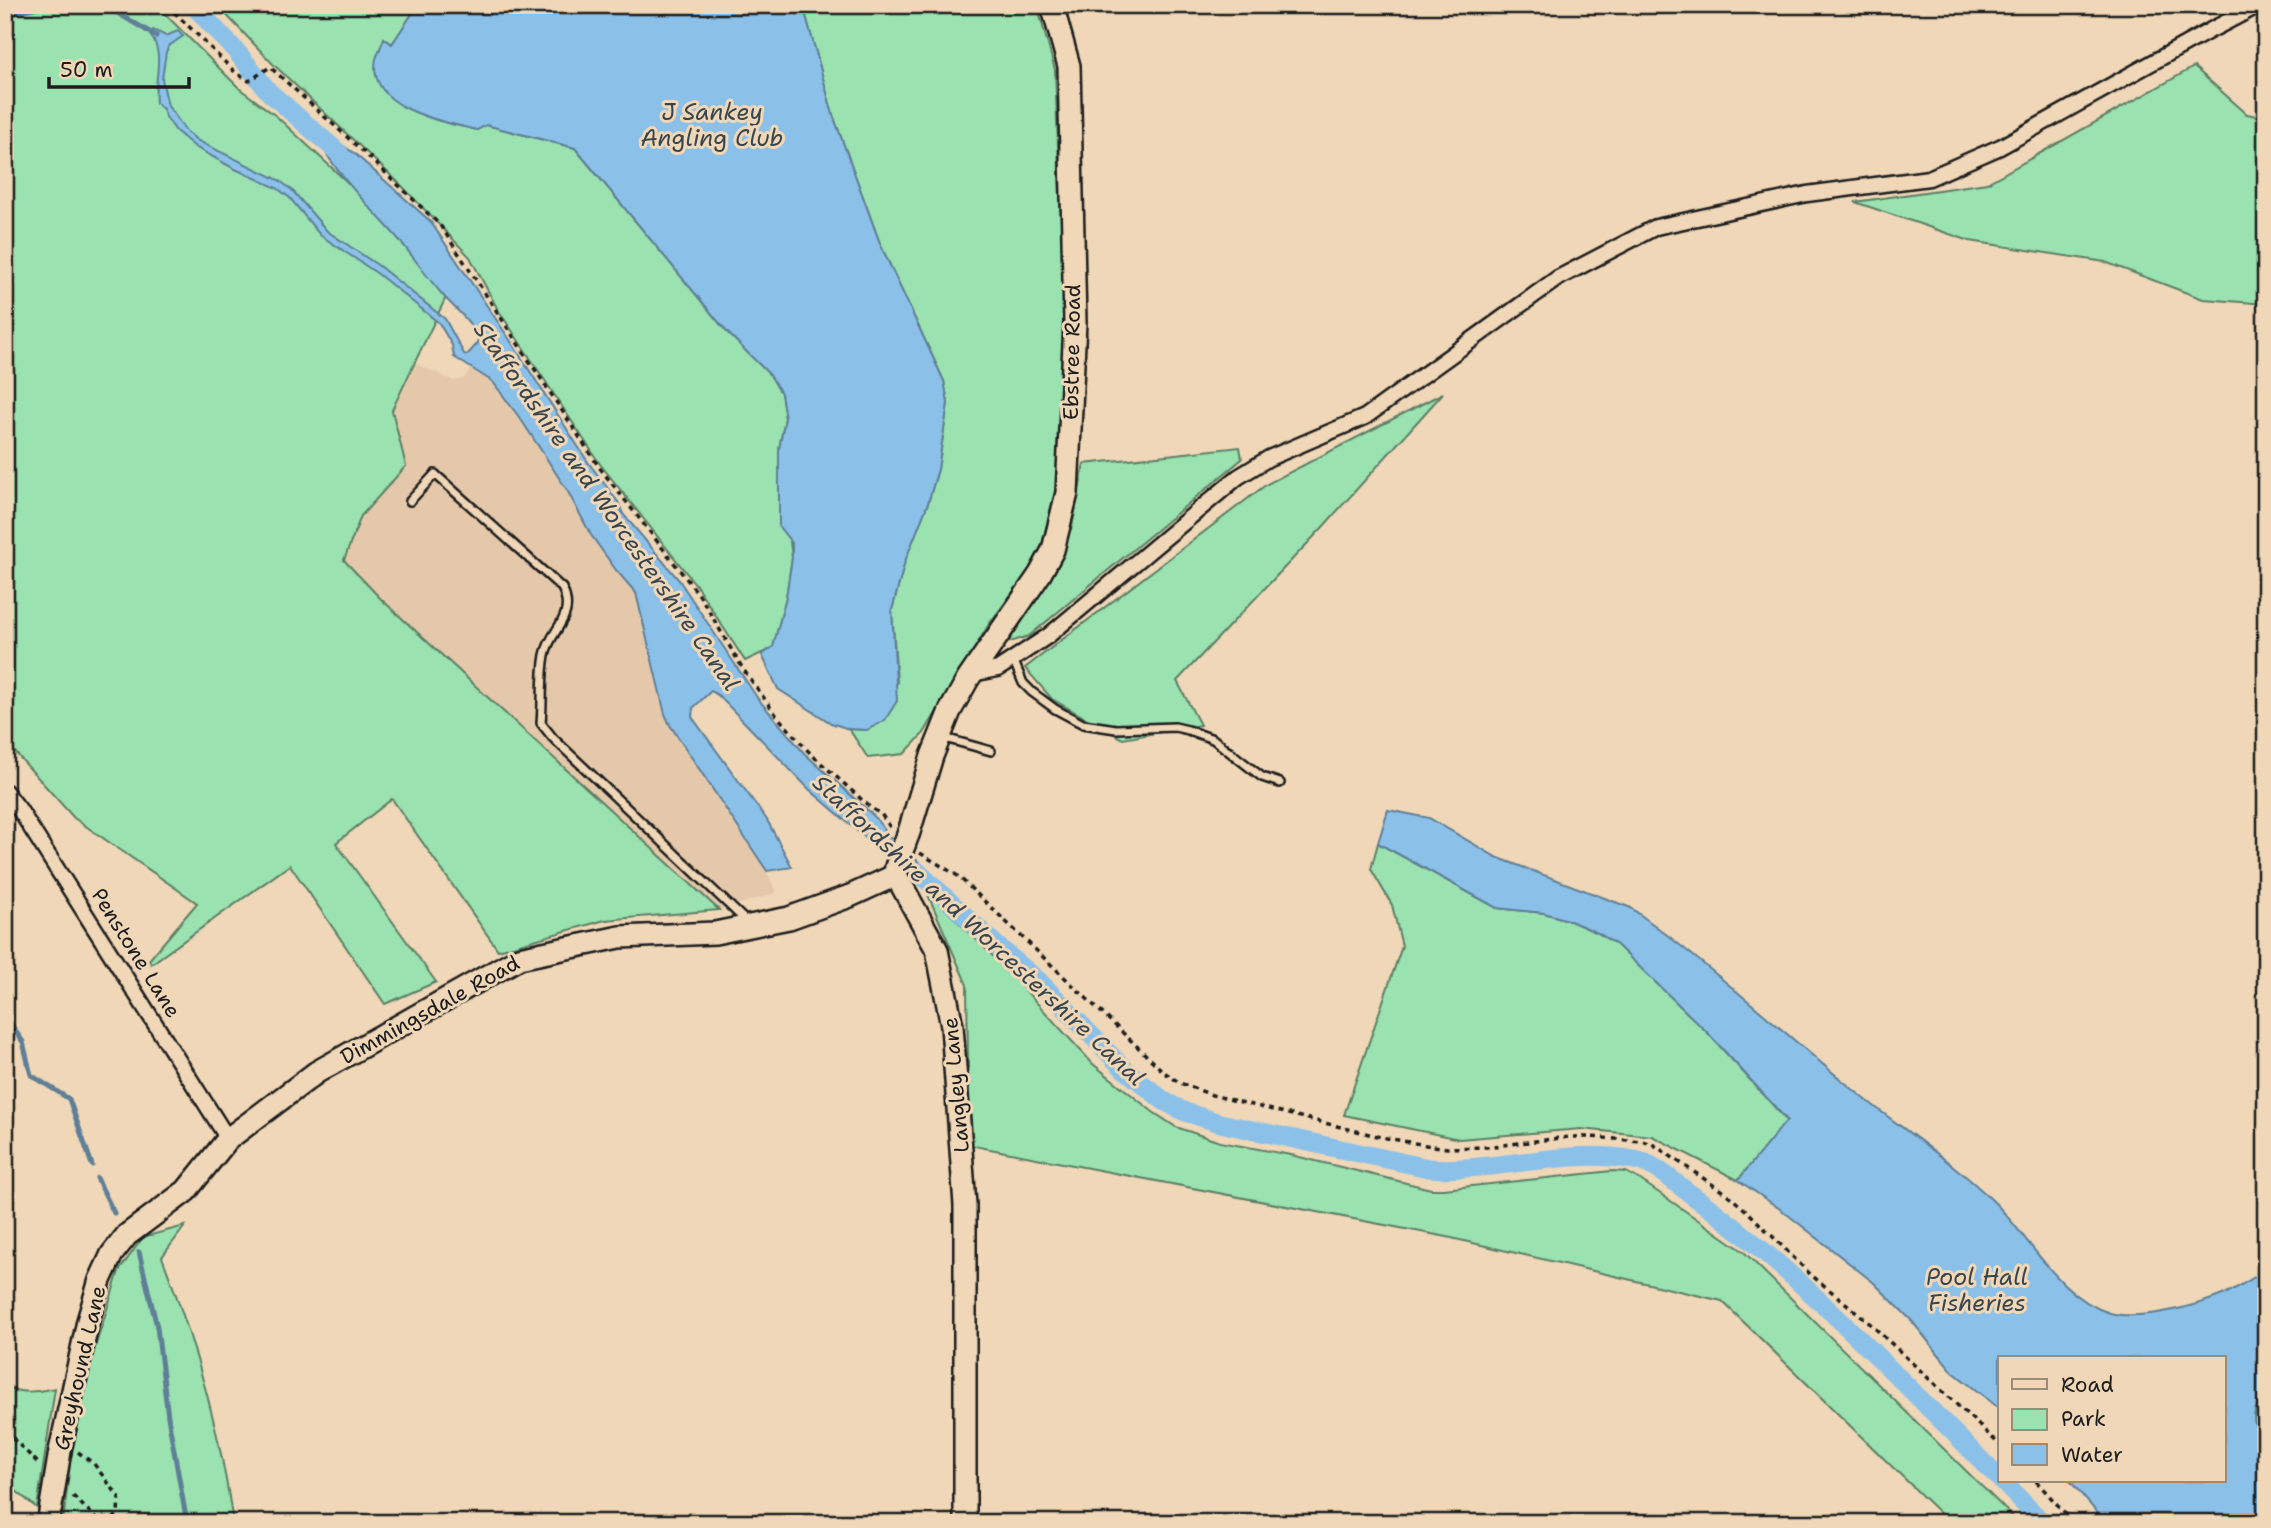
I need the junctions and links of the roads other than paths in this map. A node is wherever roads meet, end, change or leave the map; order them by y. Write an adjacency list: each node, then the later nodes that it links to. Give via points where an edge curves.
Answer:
1 (1052, 5): 5 (street, Ebstree Road, via 1069,66 1074,322 1067,493 1053,550)
2 (2259, 5): 4 (street, via 2000,147 1929,178 1807,194 1656,227 1558,278 1365,417 1269,458 1238,477 1048,636)
3 (410, 501): 11 (lane, via 435,474 562,588 568,601 565,617 545,653 541,723)
4 (1013, 659): 5 (street); 8 (lane, via 1032,692 1083,724 1188,730 1213,739 1262,776)
5 (972, 674): 6 (street)
6 (940, 737): 7 (lane); 10 (street, bridge)
7 (991, 751)
8 (1280, 783)
9 (5, 791): 12 (street, Penstone Lane)
10 (896, 871): 11 (street, Dimmingsdale Road, via 850,896); 14 (street, Langley Lane, via 937,950 953,1026 965,1205)
11 (751, 926): 12 (street, Dimmingsdale Road, via 715,933 620,937 519,958 317,1072)
12 (228, 1139): 13 (street, Greyhound Lane, bridge, via 186,1191 127,1234 112,1254 88,1321)
13 (47, 1520)
14 (965, 1523)

